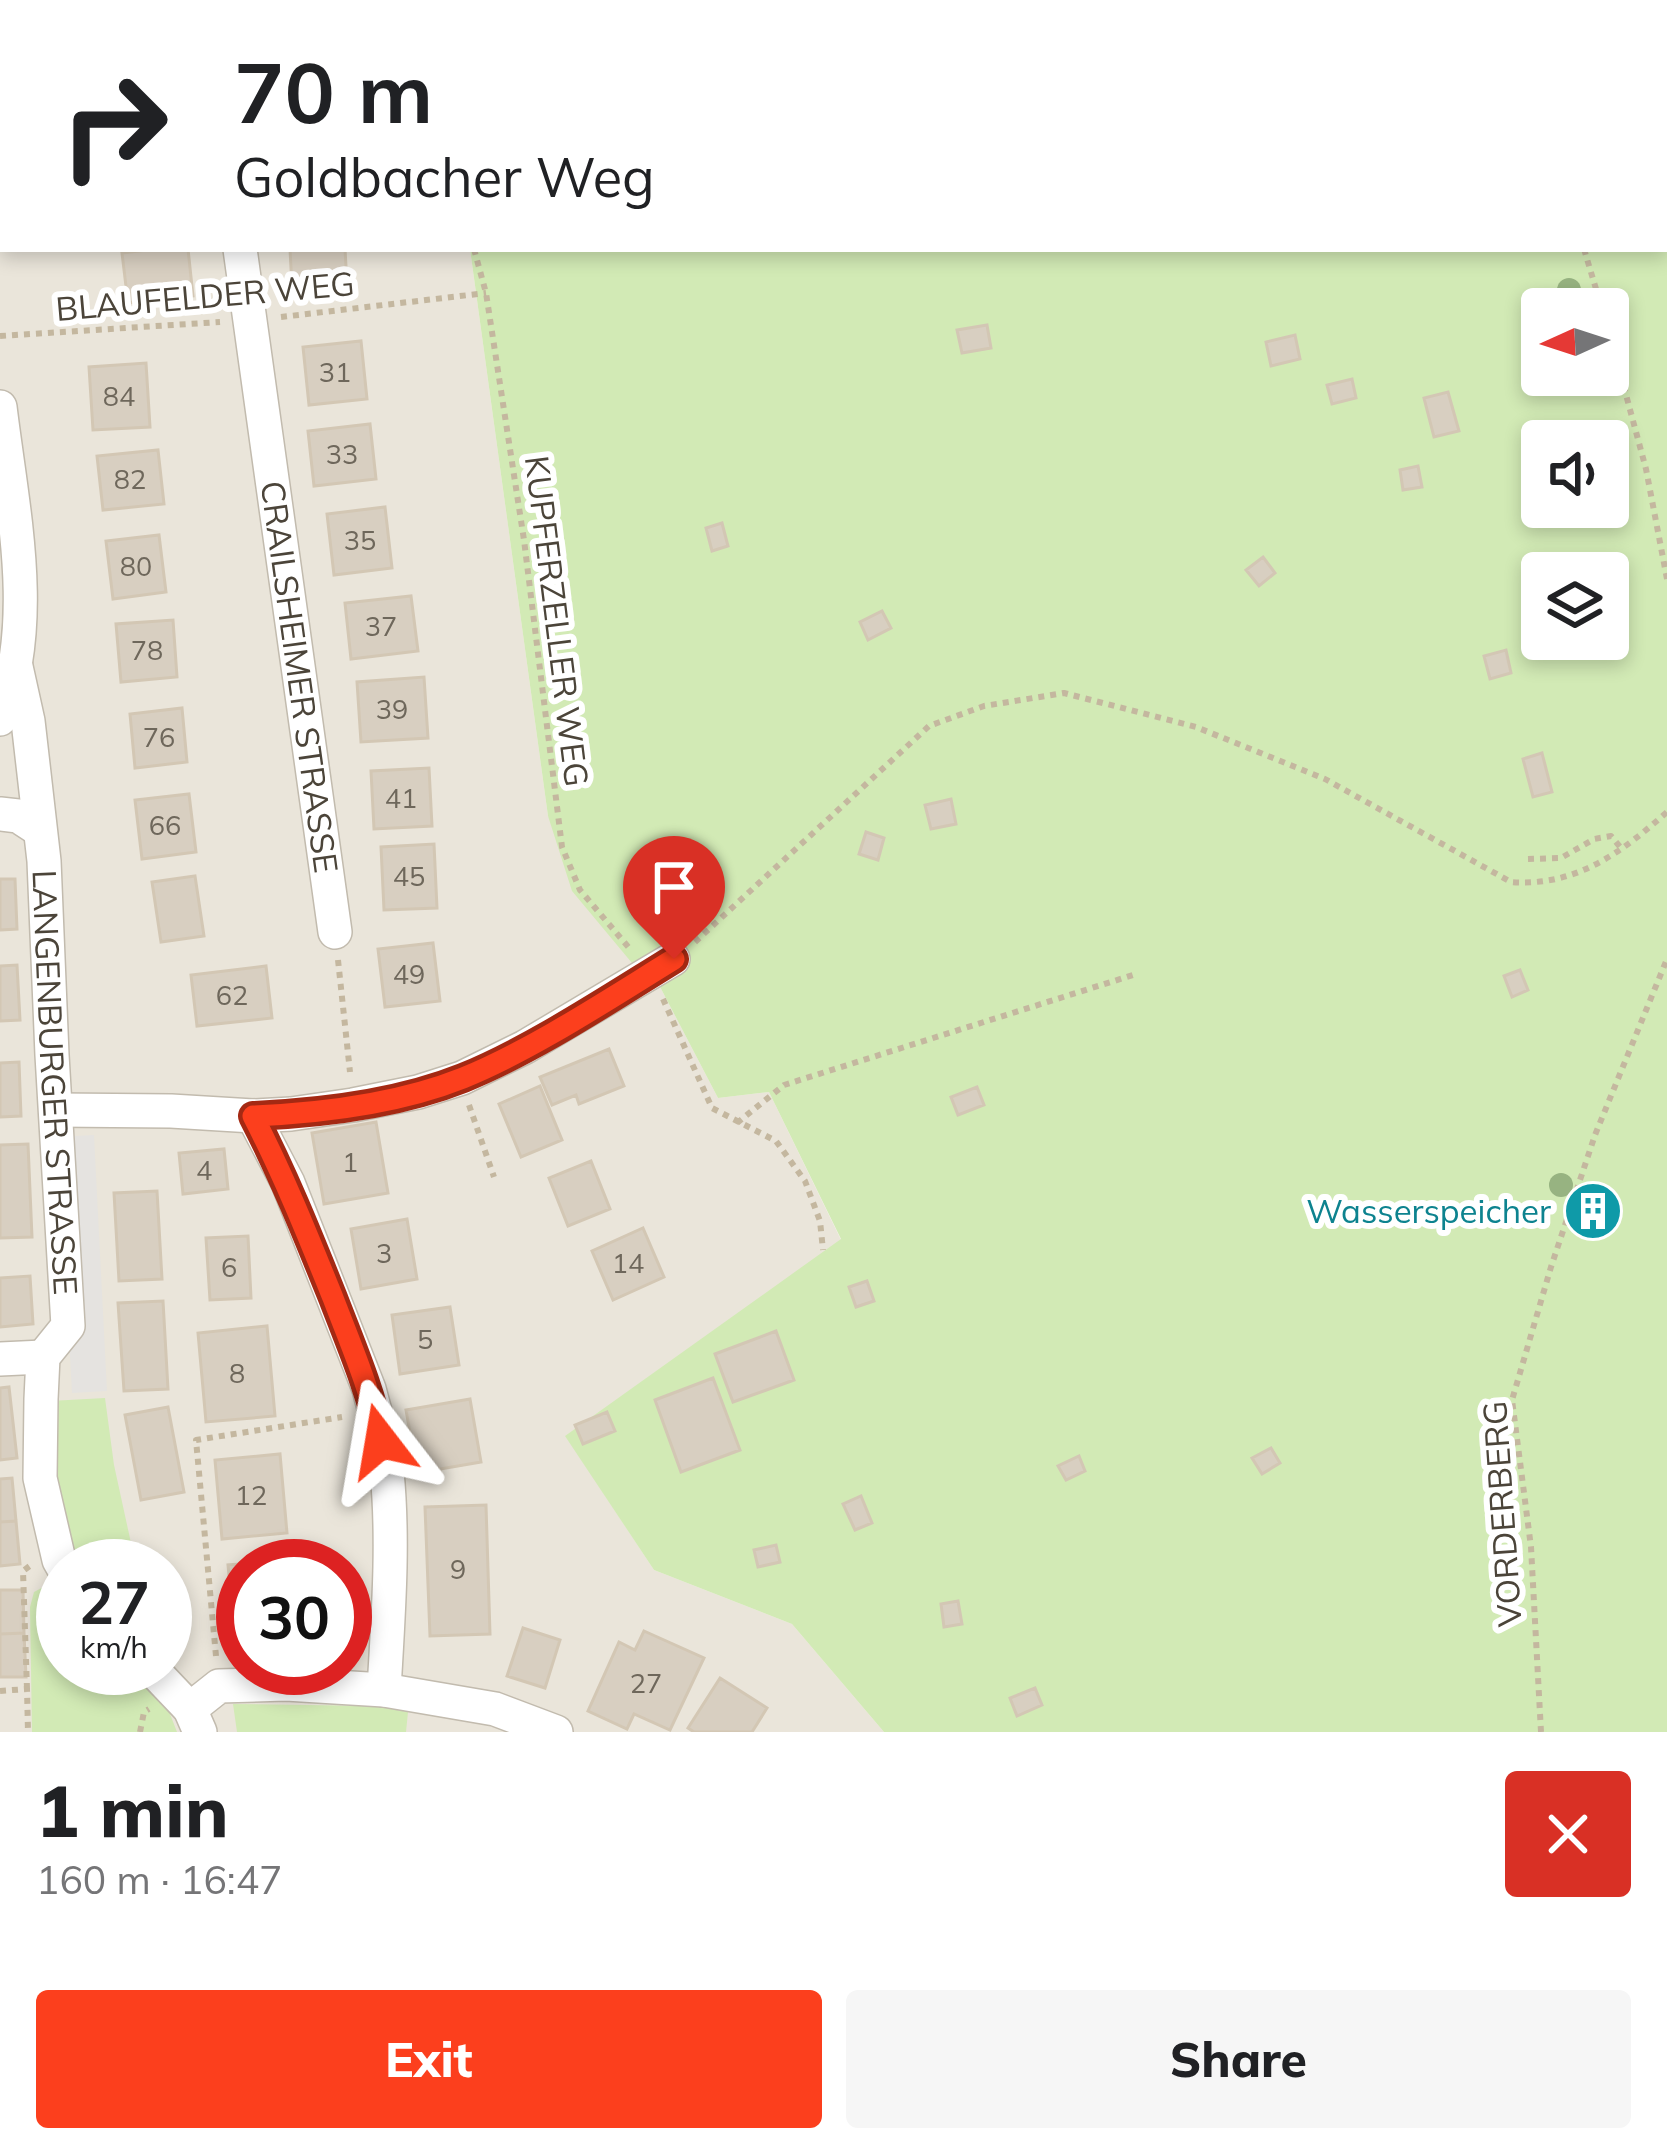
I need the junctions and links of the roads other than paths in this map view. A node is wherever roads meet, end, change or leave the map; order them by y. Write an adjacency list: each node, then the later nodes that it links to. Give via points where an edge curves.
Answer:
1 (240, 252): 7 (street, CRAILSHEIMER STRASSE)
2 (0, 407): 3 (street, via 18,550)
3 (15, 662): 4 (street); 6 (street, LANGENBURGER STRASSE)
4 (0, 719)
5 (0, 814): 6 (street)
6 (38, 829): 9 (street, LANGENBURGER STRASSE)
7 (335, 932)
8 (662, 966): 10 (street, via 462,1078 353,1105)
9 (56, 1110): 10 (street); 11 (street, LANGENBURGER STRASSE, via 68,1326)
10 (253, 1116): 14 (street, via 375,1412 387,1470)
11 (43, 1358): 12 (street); 13 (street, LANGENBURGER STRASSE, via 40,1478)
12 (0, 1359)
13 (55, 1539)
14 (384, 1690): 16 (street, via 219,1686); 17 (street, via 495,1709)
15 (174, 1695): 16 (street)
16 (195, 1720)
17 (556, 1732)

